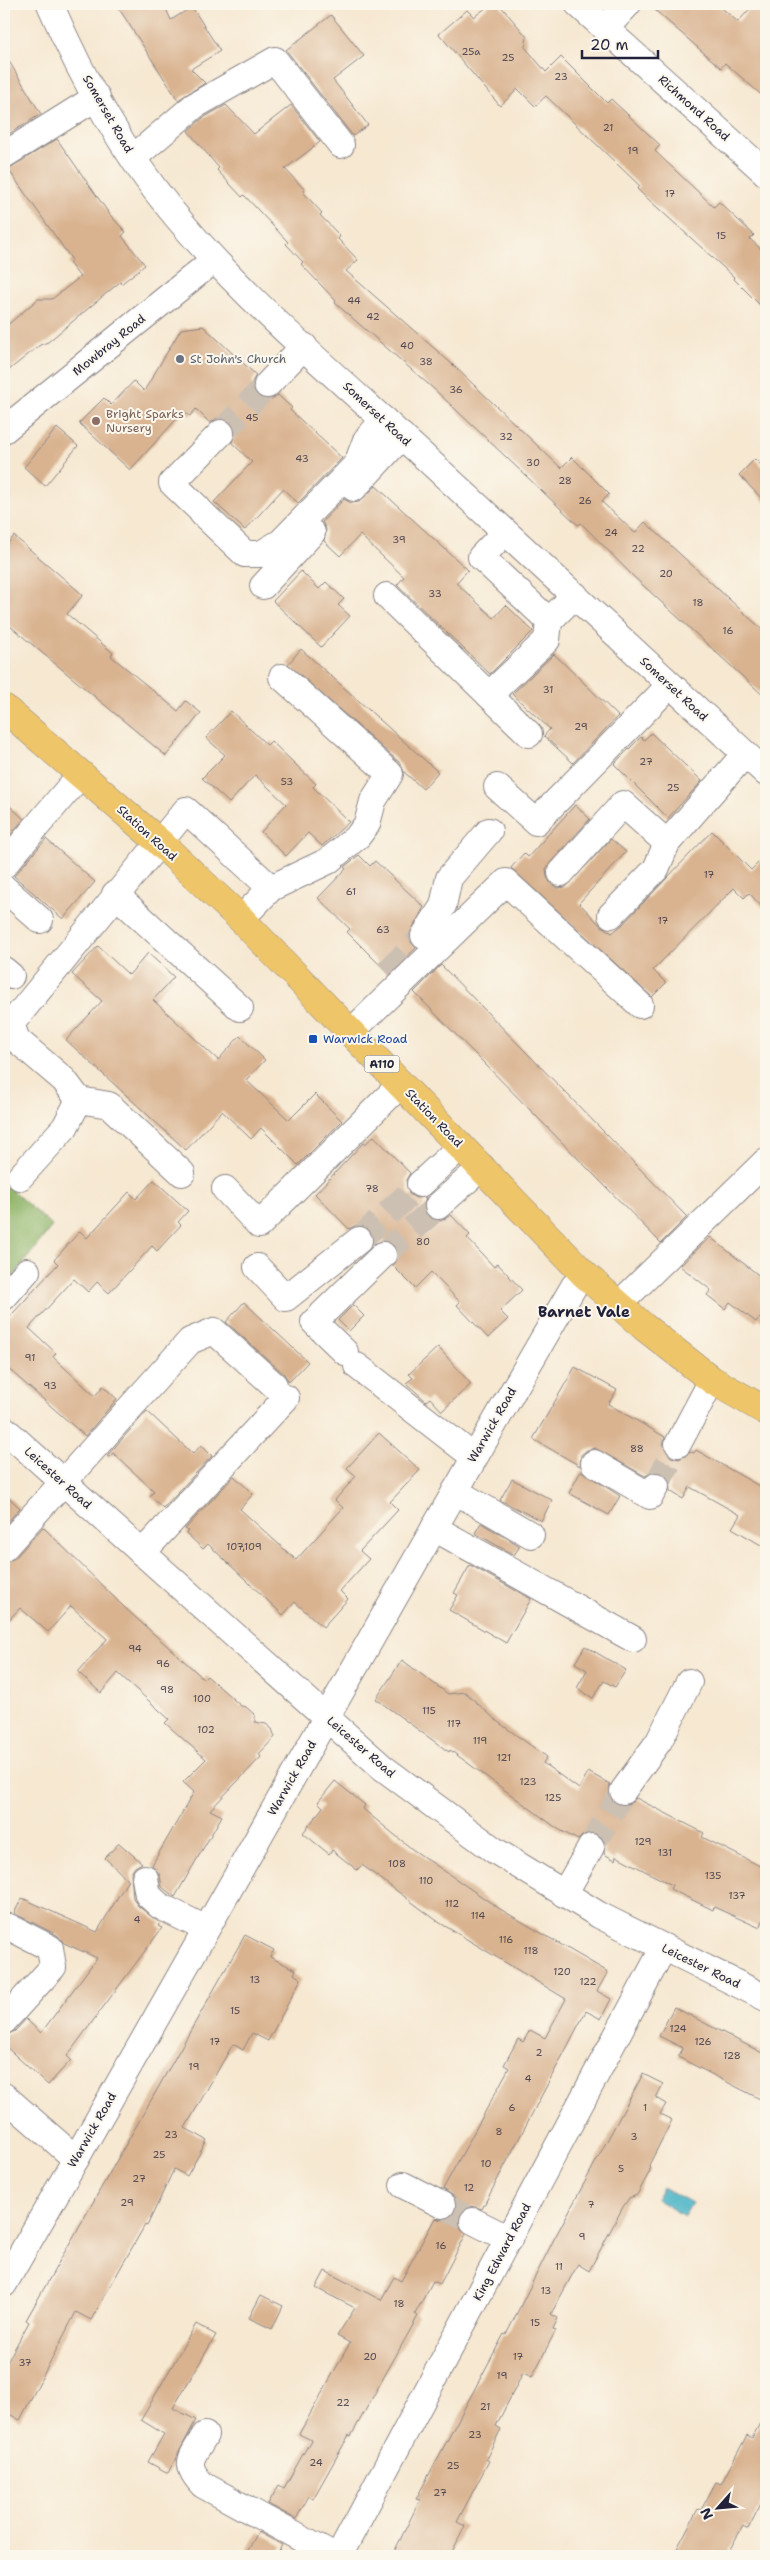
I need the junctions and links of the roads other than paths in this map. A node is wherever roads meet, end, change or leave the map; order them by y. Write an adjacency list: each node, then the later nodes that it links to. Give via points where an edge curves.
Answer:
1 (50, 4): 5 (street, Somerset Road)
2 (578, 4): 4 (street, Richmond Road)
3 (628, 4): 4 (street)
4 (605, 28): 9 (street, Richmond Road)
5 (96, 97): 7 (street); 8 (street, Somerset Road)
6 (341, 145): 8 (street, via 275,60 194,106)
7 (4, 155)
8 (133, 158): 10 (street, Somerset Road, via 170,209)
9 (766, 172)
10 (214, 260): 11 (street, Somerset Road); 14 (street, Mowbray Road)
11 (304, 346): 12 (street); 13 (street, Somerset Road)
12 (267, 385)
13 (393, 428): 15 (street, via 366,440 357,464 281,542 261,554 245,554 172,483); 16 (street, Somerset Road); 17 (street)
14 (4, 430)
15 (221, 432)
16 (505, 532): 18 (street, Somerset Road); 20 (street, via 481,557)
17 (263, 586)
18 (575, 595): 20 (street); 22 (street, Somerset Road)
19 (387, 596): 23 (street)
20 (549, 621): 23 (street, via 547,640)
21 (282, 677): 37 (street, via 390,774 358,836 328,861)
22 (670, 685): 26 (street, Somerset Road); 29 (street, via 536,822)
23 (489, 695): 25 (street)
24 (4, 708): 27 (main road, Station Road / A110)
25 (529, 734)
26 (745, 754): 28 (street, Somerset Road); 33 (street)
27 (75, 769): 31 (street); 32 (main road, Station Road / A110); 34 (street)
28 (766, 774)
29 (497, 787)
30 (489, 831): 42 (street, via 448,878 442,906)
31 (4, 839)
32 (158, 841): 37 (street, via 186,810); 38 (street); 40 (main road, Station Road / A110)
33 (667, 843): 35 (street, via 622,804); 39 (street, via 656,869)
34 (4, 865)
35 (561, 873)
36 (4, 888): 41 (street)
37 (271, 888): 40 (street)
38 (115, 894): 45 (street); 48 (street, via 10,1024 17,1040 64,1080)
39 (611, 915)
40 (241, 919): 46 (main road, Station Road / A110)
41 (40, 920)
42 (424, 936)
43 (387, 973): 46 (street)
44 (640, 1005): 46 (street, via 506,882)
45 (240, 1008)
46 (345, 1026): 47 (main road, Station Road / A110)
47 (401, 1084): 49 (main road, Station Road / A110); 55 (street, via 259,1225)
48 (79, 1100): 52 (street, via 109,1105); 53 (street, via 65,1127)
49 (461, 1146): 51 (main road, Station Road / A110); 54 (street)
50 (766, 1161): 63 (street)
51 (482, 1167): 56 (street); 61 (main road, Station Road / A110)
52 (182, 1173)
53 (20, 1177)
54 (420, 1184)
55 (225, 1189)
56 (438, 1206)
57 (360, 1240): 59 (street, via 286,1298)
58 (384, 1255): 68 (street, via 314,1322 351,1359)
59 (257, 1267)
60 (27, 1271): 62 (street)
61 (584, 1274): 63 (main road, Station Road / A110); 68 (street, Warwick Road)
62 (4, 1297)
63 (618, 1305): 64 (main road, Station Road / A110)
64 (712, 1380): 65 (main road, Station Road / A110); 67 (street)
65 (766, 1411)
66 (4, 1430): 70 (street, Leicester Road)
67 (678, 1444)
68 (474, 1457): 72 (street, Warwick Road)
69 (594, 1464): 71 (street, via 650,1496)
70 (63, 1482): 75 (street); 76 (street, Leicester Road); 76 (street, via 190,1341 214,1332 280,1392)
71 (656, 1486)
72 (455, 1491): 73 (street, Warwick Road); 74 (street)
73 (434, 1528): 77 (street); 79 (street, Warwick Road)
74 (532, 1535)
75 (4, 1548)
76 (142, 1553): 79 (street, Leicester Road)
77 (634, 1639)
78 (689, 1682): 80 (street, via 659,1741)
79 (327, 1718): 83 (street, Leicester Road, via 390,1773 494,1850); 85 (street, Warwick Road)
80 (623, 1791)
81 (591, 1847): 83 (street)
82 (145, 1878): 85 (street, via 148,1895 160,1906)
83 (564, 1894): 86 (street, Leicester Road)
84 (9, 1927): 88 (street, via 50,1948 53,1967)
85 (206, 1929): 90 (street, Warwick Road)
86 (664, 1947): 87 (street, Leicester Road); 94 (street, King Edward Road)
87 (766, 1998)
88 (4, 2021)
89 (4, 2096): 90 (street)
90 (76, 2159): 95 (street, Warwick Road)
91 (403, 2185): 92 (street)
92 (442, 2204)
93 (474, 2221): 94 (street)
94 (509, 2239): 98 (street, King Edward Road)
95 (4, 2284)
96 (205, 2435): 97 (street, via 190,2461 192,2474 203,2486)
97 (333, 2556)
98 (339, 2556)

